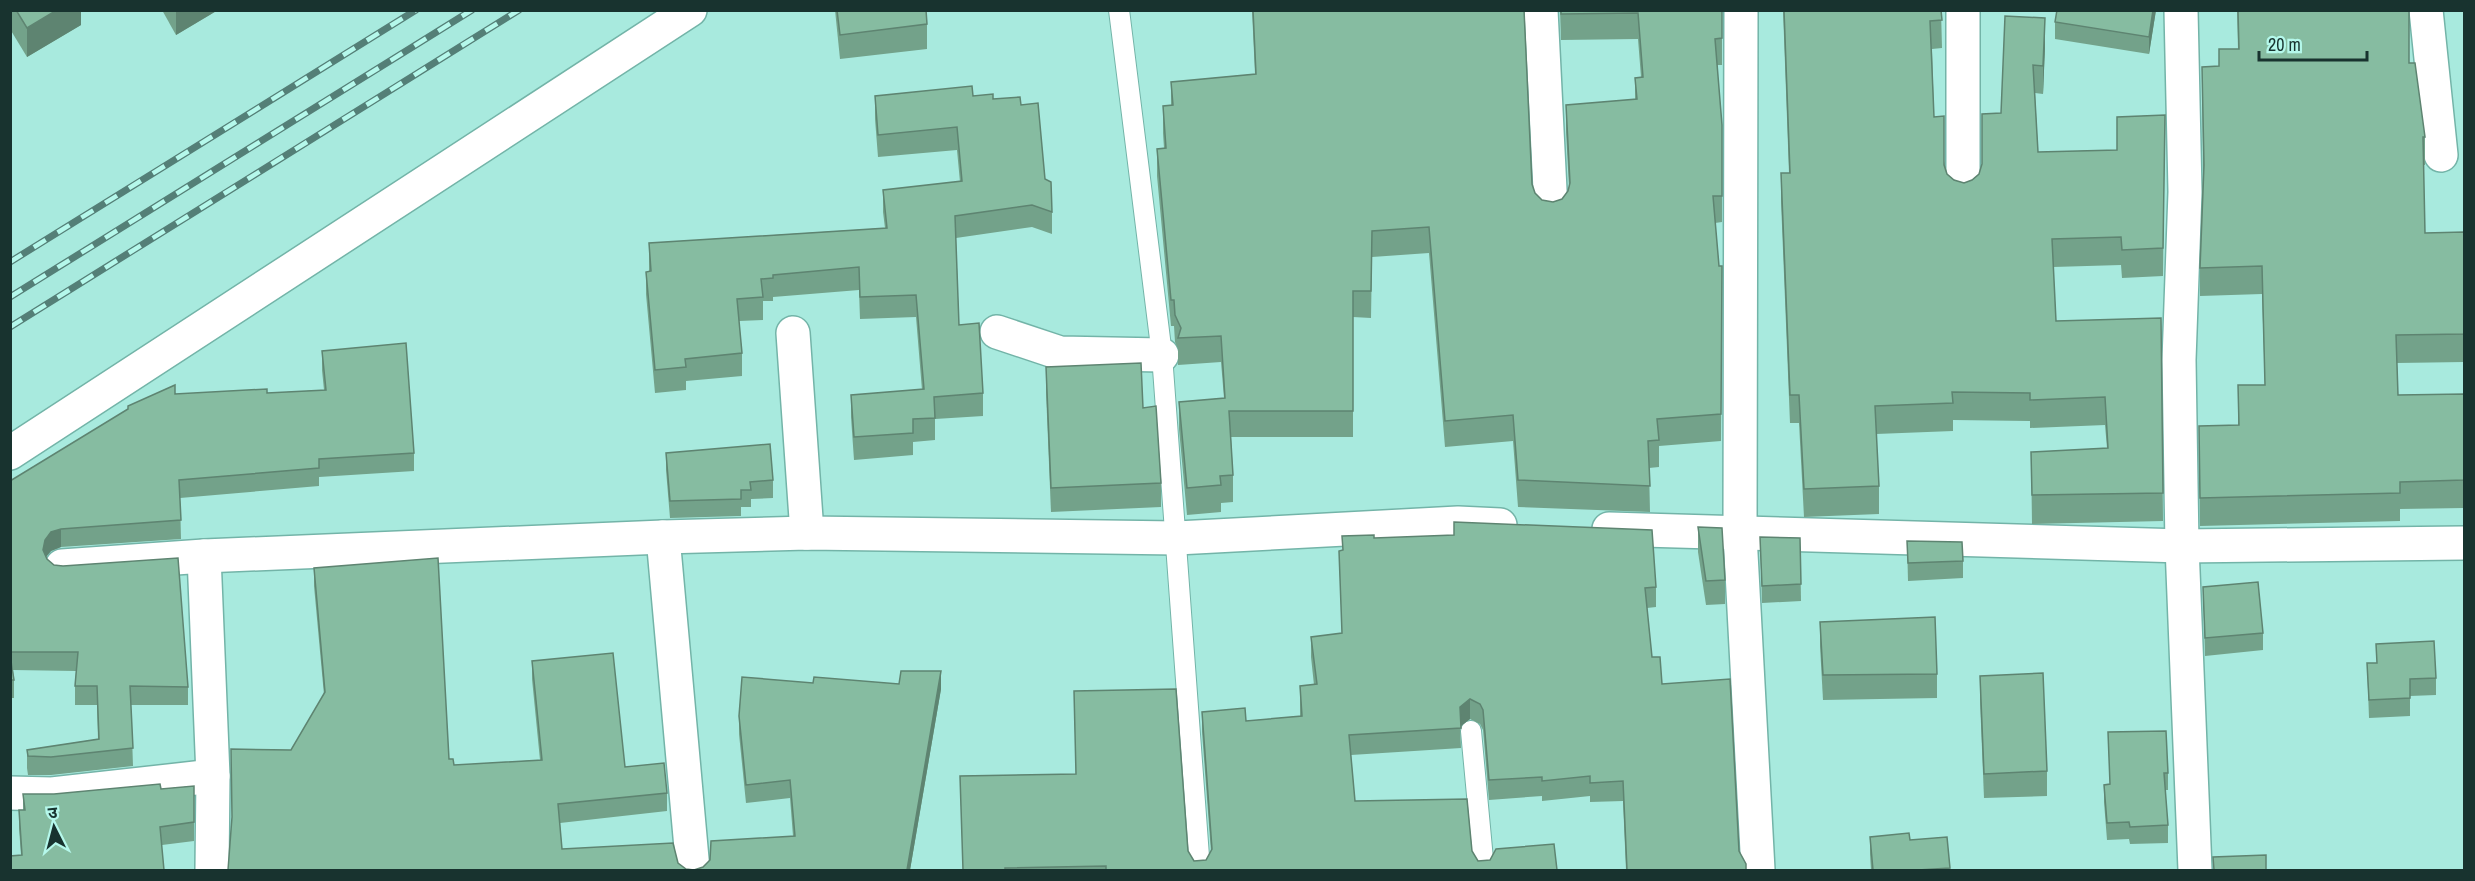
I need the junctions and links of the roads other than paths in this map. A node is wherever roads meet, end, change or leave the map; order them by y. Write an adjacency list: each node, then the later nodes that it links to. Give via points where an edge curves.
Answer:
1 (690, 10): 14 (street)
2 (1119, 10): 13 (lane)
3 (1541, 10): 10 (street)
4 (1742, 10): 18 (street)
5 (1963, 10): 9 (street)
6 (2181, 10): 22 (street, via 2185,192 2179,360)
7 (2426, 10): 8 (street)
8 (2441, 155)
9 (1964, 192)
10 (1551, 210)
11 (997, 332): 13 (street, via 1060,353)
12 (793, 333): 17 (street)
13 (1162, 355): 20 (lane)
14 (10, 453)
15 (1528, 526): 20 (street, via 1458,523)
16 (1575, 528): 18 (street)
17 (807, 533): 19 (street); 20 (street)
18 (1740, 535): 22 (street); 32 (street)
19 (663, 537): 23 (street); 29 (street)
20 (1177, 538): 30 (lane)
21 (2464, 543): 22 (street)
22 (2182, 546): 33 (street)
23 (204, 556): 24 (street); 26 (street)
24 (62, 566)
25 (1471, 731): 31 (lane)
26 (213, 776): 27 (street, via 52,794); 28 (street)
27 (10, 793)
28 (212, 870)
29 (693, 870)
30 (1200, 870)
31 (1484, 870)
32 (1758, 870)
33 (2195, 870)

